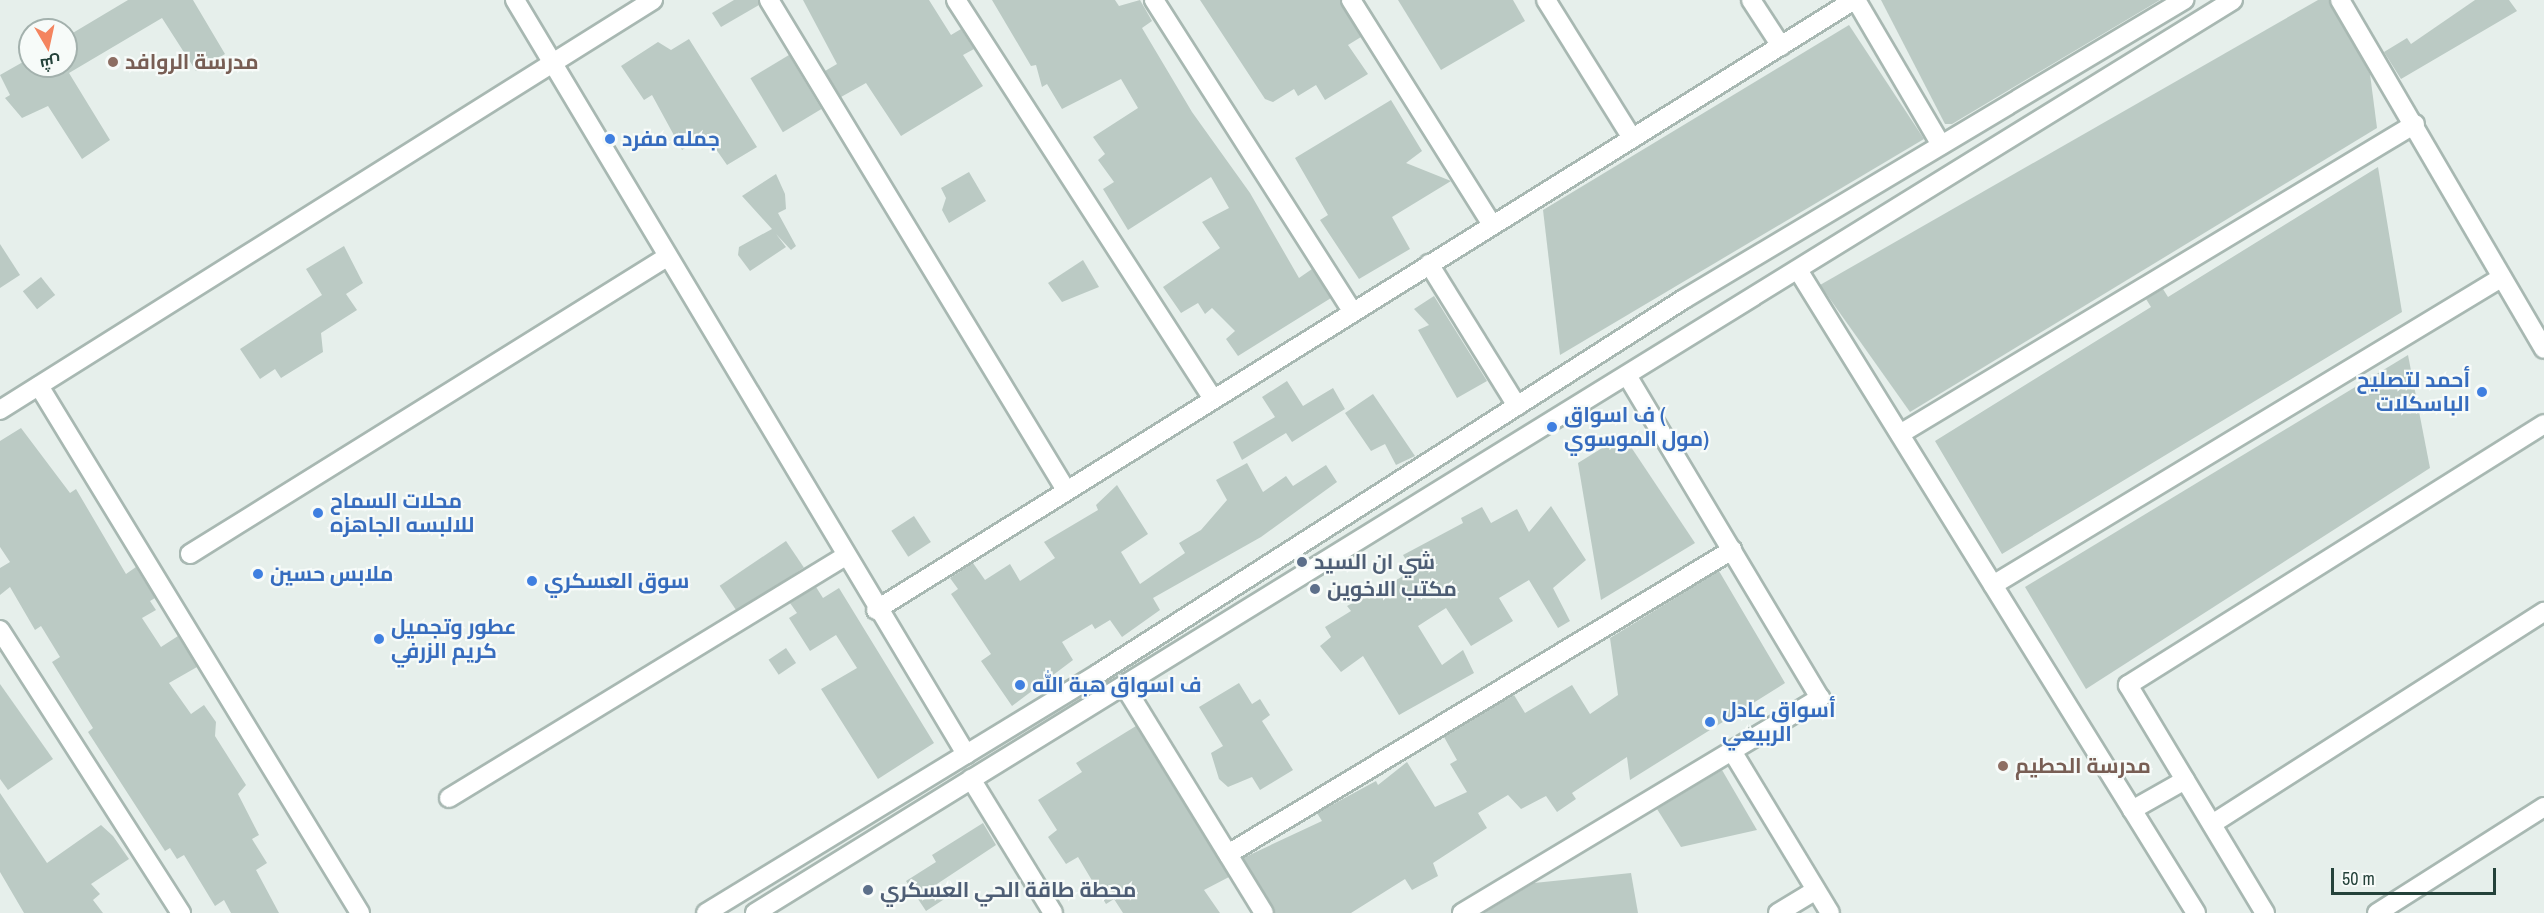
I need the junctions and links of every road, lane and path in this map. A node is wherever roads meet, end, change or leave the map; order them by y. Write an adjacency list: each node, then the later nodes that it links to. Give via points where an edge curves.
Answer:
1 (515, 0): 14 (street)
2 (653, 0): 14 (street)
3 (769, 0): 36 (street)
4 (956, 0): 28 (street)
5 (1154, 0): 23 (street)
6 (1351, 0): 18 (street)
7 (1546, 0): 16 (street)
8 (1751, 0): 13 (street)
9 (1855, 0): 13 (street); 17 (street)
10 (2184, 0): 17 (street)
11 (2233, 0): 21 (street)
12 (2340, 0): 15 (street)
13 (1780, 46): 16 (street)
14 (553, 64): 19 (street); 27 (street)
15 (2415, 124): 22 (street); 32 (street)
16 (1632, 138): 18 (street)
17 (1941, 145): 29 (street)
18 (1492, 225): 20 (street)
19 (667, 257): 39 (street); 40 (street)
20 (1429, 264): 23 (street); 29 (street)
21 (1798, 270): 26 (street); 32 (street)
22 (2499, 279): 24 (street); 41 (street)
23 (1353, 312): 28 (street)
24 (2539, 329): 25 (street)
25 (2544, 349)
26 (1627, 376): 34 (street); 38 (street)
27 (39, 386): 30 (street); 57 (street)
28 (1213, 399): 36 (street)
29 (1517, 406): 33 (street)
30 (0, 410)
31 (2544, 424): 49 (street, via 2128,685)
32 (1900, 434): 41 (street)
33 (1457, 445): 34 (street, via 1454,459); 35 (street)
34 (1472, 473): 37 (street)
35 (1409, 475): 37 (street, via 1423,480); 47 (street)
36 (1066, 490): 42 (street)
37 (1425, 501): 45 (street)
38 (1732, 550): 46 (street, via 1820,698); 54 (street)
39 (190, 554)
40 (844, 557): 42 (street); 50 (street)
41 (1993, 585): 52 (street)
42 (876, 610): 47 (street)
43 (2544, 612): 53 (street)
44 (0, 630): 56 (street)
45 (1125, 687): 48 (street); 54 (street)
46 (1732, 751): 55 (street); 62 (street)
47 (966, 754): 58 (street)
48 (971, 779): 59 (street); 60 (street)
49 (2185, 780): 52 (street); 53 (street)
50 (449, 798)
51 (2544, 807): 67 (street)
52 (2132, 810): 65 (street)
53 (2212, 824): 66 (street)
54 (1228, 854): 61 (street)
55 (1816, 890): 63 (street); 64 (street)
56 (181, 913)
57 (360, 913)
58 (706, 913)
59 (755, 913)
60 (1053, 913)
61 (1264, 913)
62 (1462, 913)
63 (1778, 913)
64 (1830, 913)
65 (2196, 913)
66 (2265, 913)
67 (2377, 913)

